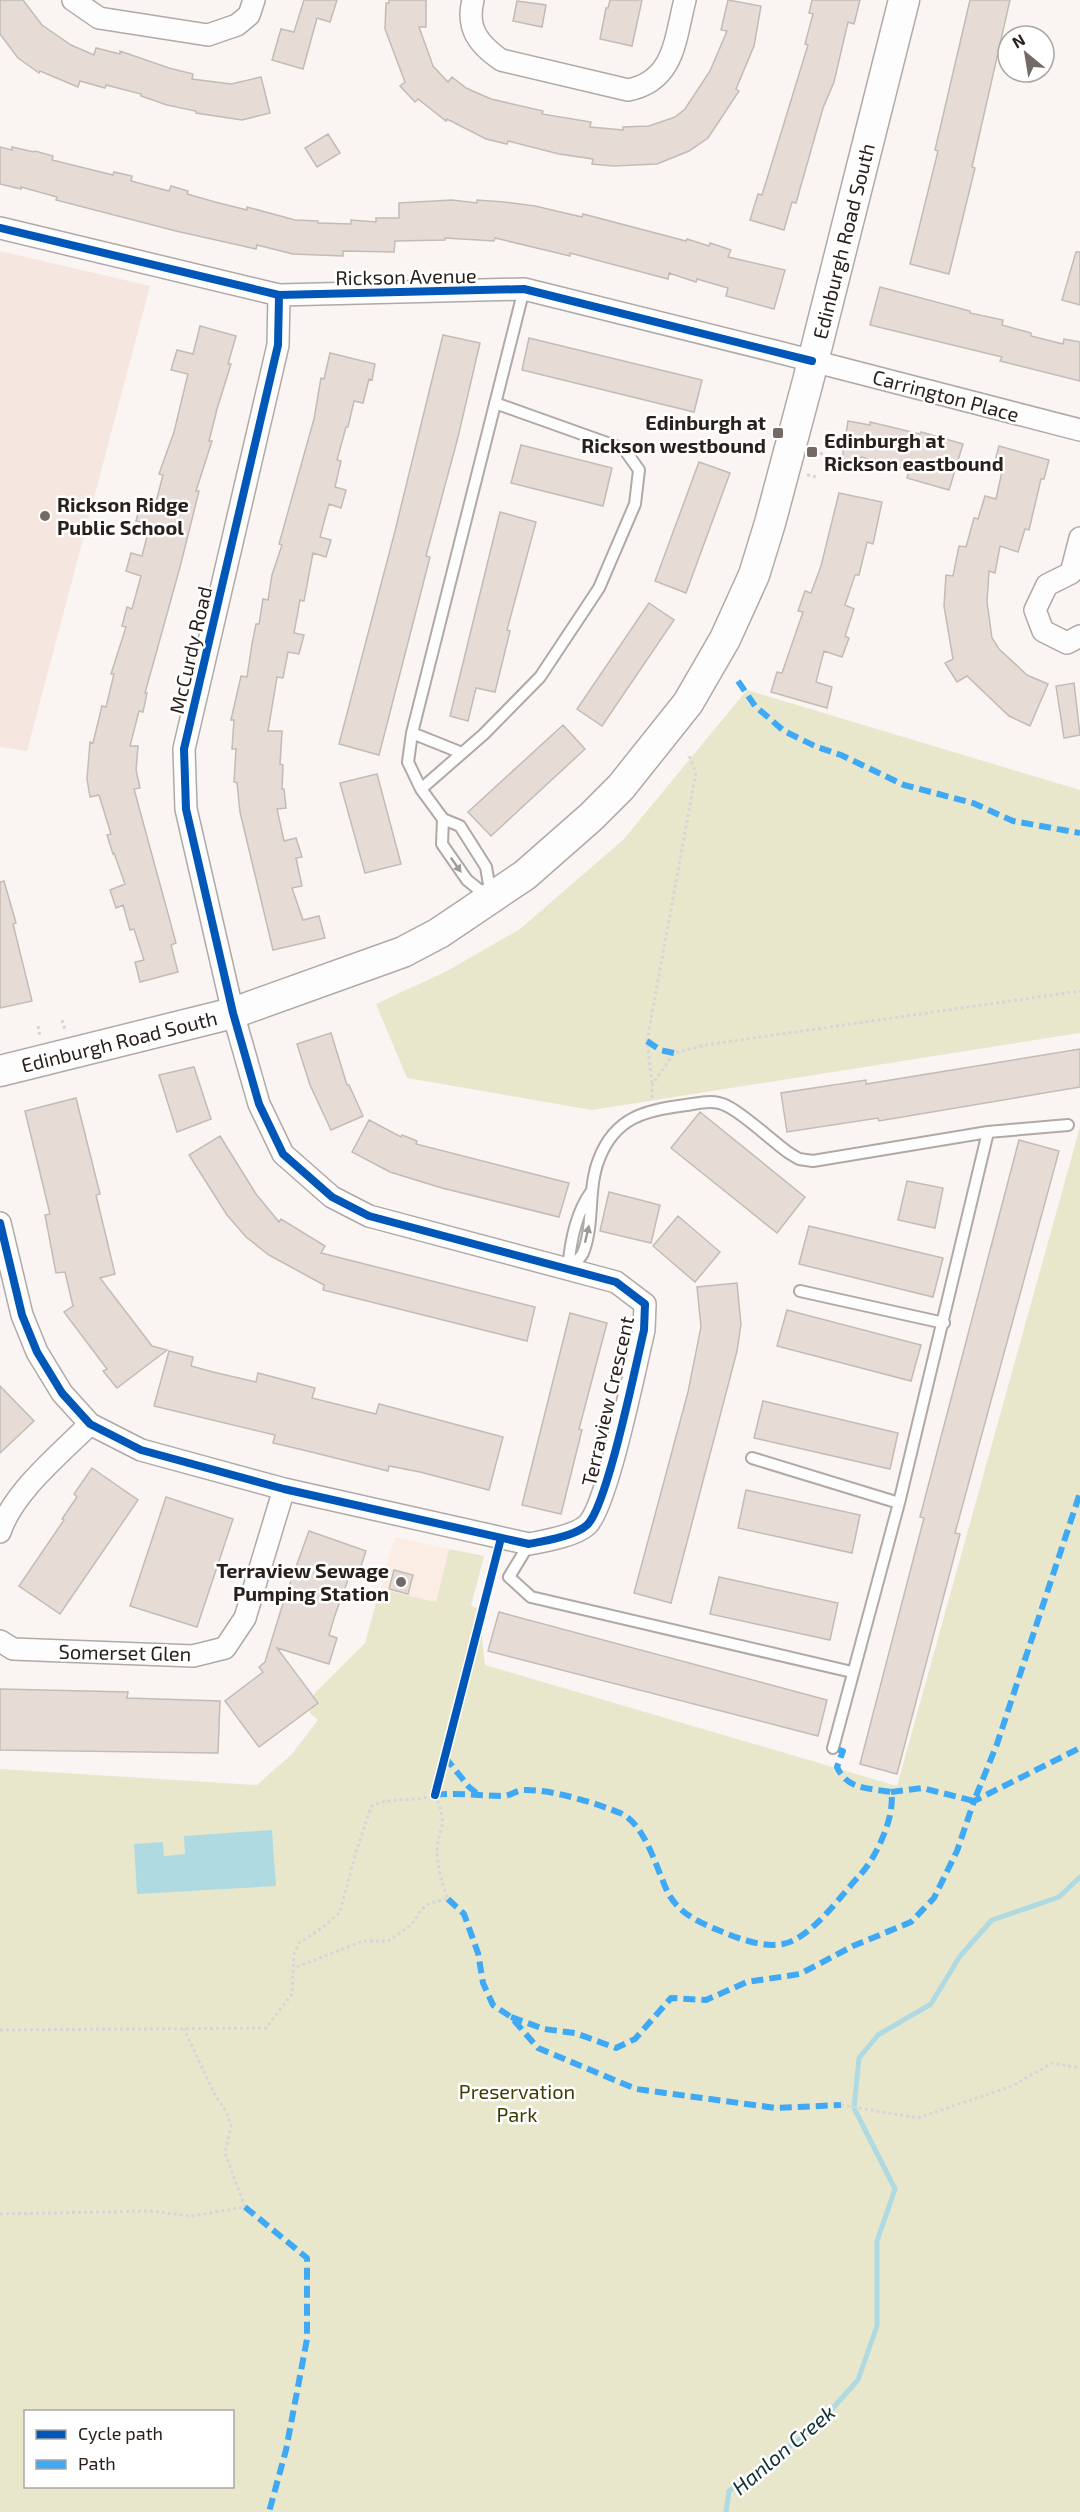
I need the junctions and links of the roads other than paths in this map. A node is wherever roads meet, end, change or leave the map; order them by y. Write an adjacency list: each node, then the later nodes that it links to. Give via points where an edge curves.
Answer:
1 (73, 0): 2 (street, via 99,18 208,35 237,25 249,15)
2 (254, 0)
3 (472, 0): 4 (street, via 471,24 476,39 501,60 628,90 642,87 663,72)
4 (685, 0)
5 (904, 0): 9 (main road, Edinburgh Road South)
6 (0, 228): 8 (street, Rickson Avenue)
7 (524, 289): 8 (street, Rickson Avenue); 9 (street, Rickson Avenue); 10 (lane)
8 (279, 296): 20 (street, McCurdy Road, via 278,345 184,749 186,809)
9 (812, 361): 11 (street, Carrington Place); 19 (main road, Edinburgh Road South, via 754,575 725,639 688,703 621,787 591,817)
10 (495, 403): 15 (lane); 16 (lane, via 624,449 639,470 635,504 600,588 540,677)
11 (1080, 430)
12 (1080, 538): 13 (street)
13 (1076, 578): 14 (street, via 1047,585 1035,610 1043,631 1067,643)
14 (1080, 636)
15 (412, 733): 16 (lane); 17 (lane, via 408,762)
16 (462, 753): 17 (lane)
17 (421, 789): 18 (lane)
18 (443, 819): 19 (lane, via 460,826 486,867); 19 (lane, one-way to 19, via 442,844 467,880)
19 (491, 899): 20 (main road, Edinburgh Road South, via 403,951)
20 (232, 1013): 21 (main road, Edinburgh Road South); 25 (street, Terraview Crescent, via 259,1104 283,1154 332,1197 369,1216)
21 (0, 1071)
22 (1068, 1125): 23 (lane)
23 (988, 1132): 25 (lane, via 799,1160 727,1106 711,1101 655,1109 630,1119 611,1135 599,1160 591,1192 592,1209 582,1254); 27 (lane)
24 (0, 1223): 28 (street, Terraview Crescent, via 22,1315 37,1352 62,1393)
25 (568, 1270): 33 (street, Terraview Crescent, via 616,1282 645,1304 644,1330 603,1494 587,1525)
26 (800, 1291): 27 (lane)
27 (944, 1323): 31 (lane)
28 (90, 1424): 30 (street, Terraview Crescent, via 141,1450); 32 (street, via 32,1482 4,1518)
29 (752, 1458): 31 (lane)
30 (284, 1489): 33 (street, Terraview Crescent); 34 (street, Somerset Glen, via 245,1618 225,1648 193,1656 13,1649)
31 (899, 1503): 35 (lane)
32 (0, 1532)
33 (529, 1544): 35 (lane, via 509,1577 531,1597)
34 (0, 1641)
35 (852, 1672): 36 (lane)
36 (832, 1748)

